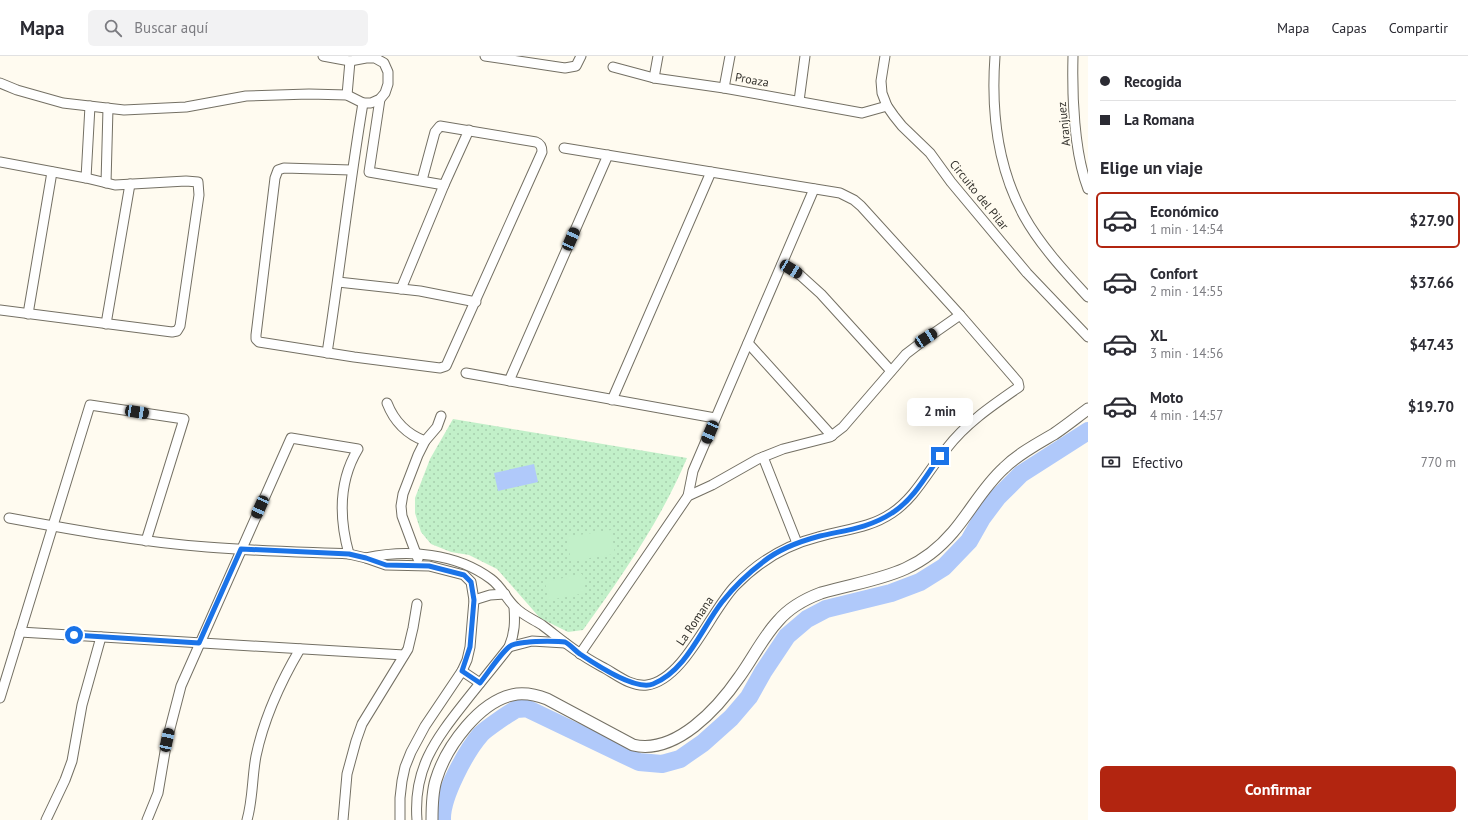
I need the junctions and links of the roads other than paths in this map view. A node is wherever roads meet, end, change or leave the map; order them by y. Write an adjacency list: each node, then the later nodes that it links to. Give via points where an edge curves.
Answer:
1 (323, 56): 12 (street)
2 (485, 56): 3 (street, via 565,68 576,66)
3 (581, 56)
4 (658, 56): 14 (street)
5 (730, 56): 16 (street)
6 (805, 56): 19 (street)
7 (885, 56): 22 (street, Circuito del Pilar, via 881,81)
8 (995, 56): 41 (street, Circuito del Pilar, via 996,129 1007,178 1035,232 1059,265)
9 (1073, 56): 37 (street, Aranjuez, via 1075,125)
10 (366, 57): 11 (street); 12 (street)
11 (384, 60): 18 (street, via 388,84)
12 (350, 61): 17 (street)
13 (613, 67): 14 (street, Proaza)
14 (654, 78): 16 (street, Proaza)
15 (0, 83): 21 (street, via 63,103)
16 (724, 88): 19 (street, Proaza)
17 (347, 95): 20 (street); 23 (street, via 246,96 186,107 124,110)
18 (380, 99): 20 (street, via 371,103); 32 (street, via 369,172)
19 (799, 101): 22 (street, Proaza, via 862,113)
20 (362, 102): 28 (street)
21 (90, 106): 23 (street); 31 (street)
22 (887, 106): 47 (street, Circuito del Pilar, via 902,126 930,153 1027,273)
23 (108, 108): 33 (street)
24 (469, 130): 32 (street, via 444,126 437,128); 35 (street); 42 (street, via 536,142 542,148)
25 (564, 148): 26 (street)
26 (608, 155): 30 (street); 52 (street)
27 (0, 162): 29 (street)
28 (351, 170): 39 (street); 49 (street, via 284,168 278,170 275,178 256,339 262,344)
29 (52, 172): 31 (street); 44 (street)
30 (711, 172): 36 (street); 53 (street)
31 (86, 178): 33 (street)
32 (422, 180): 35 (street)
33 (106, 183): 34 (street)
34 (130, 184): 46 (street); 46 (street, via 198,182 199,195 180,326 177,331 172,332)
35 (444, 185): 40 (street)
36 (814, 188): 38 (street); 45 (street, via 840,193 861,206)
37 (1088, 189)
38 (782, 264): 48 (street); 50 (street, via 800,275 821,294)
39 (338, 282): 40 (street); 49 (street)
40 (401, 289): 42 (street)
41 (1088, 297)
42 (476, 302): 49 (street, via 444,367)
43 (0, 310): 44 (street)
44 (28, 314): 46 (street)
45 (960, 315): 50 (street, via 906,354); 65 (street, La Romana, via 1018,382 1019,387 965,428 948,446 909,498 893,512 861,528)
46 (106, 324)
47 (1088, 337)
48 (748, 344): 57 (street); 58 (street)
49 (327, 353)
50 (891, 371): 58 (street)
51 (466, 373): 52 (street)
52 (509, 381): 53 (street)
53 (612, 400): 57 (street)
54 (387, 403): 59 (street, via 398,423)
55 (1088, 408): 92 (street, via 1003,468 977,498 954,532 923,559 888,576 816,595 788,611 770,629 741,675 720,702 698,723 666,743 649,747 633,745 537,695 516,694 492,704 462,732 442,763 431,804)
56 (441, 416): 59 (street, via 437,427)
57 (715, 418): 61 (street, via 693,471)
58 (832, 436): 60 (street)
59 (425, 441): 68 (street, via 403,494 401,506 402,516)
60 (763, 457): 61 (street); 65 (street)
61 (688, 496): 81 (street)
62 (8, 518): 63 (street)
63 (53, 526): 64 (street); 64 (street, via 90,404 184,419); 75 (street)
64 (146, 541): 66 (street)
65 (797, 543): 81 (street, La Romana, via 764,560 734,587 689,653 678,666 653,684 636,685)
66 (241, 549): 67 (street); 67 (street, via 291,438 358,449 347,471 342,495 342,523); 78 (street)
67 (349, 554): 69 (street)
68 (416, 554): 69 (street, La Romana, via 385,554); 70 (street); 71 (street, La Romana, via 438,556 468,565 493,580)
69 (366, 558): 70 (street, via 386,565)
70 (421, 565): 72 (street, via 464,575 471,582)
71 (505, 594): 72 (street); 74 (street, La Romana)
72 (474, 600): 83 (street, via 470,647)
73 (417, 604): 82 (street, via 408,649)
74 (514, 607): 77 (street, La Romana); 79 (street, via 515,624)
75 (20, 632): 76 (street); 85 (street)
76 (101, 637): 78 (street); 86 (street, via 82,705 72,761)
77 (566, 642): 79 (street, via 532,641); 81 (street, La Romana)
78 (199, 643): 80 (street); 87 (street, via 181,686 167,740 158,793)
79 (509, 646): 84 (street)
80 (300, 649): 82 (street); 88 (street, via 278,689 265,724 256,757)
81 (580, 654)
82 (404, 655): 89 (street, via 362,724 347,774)
83 (462, 671): 84 (street); 90 (street, via 425,726 411,752 402,781)
84 (480, 683): 91 (street, via 434,743 419,781 415,803)
85 (0, 698)
86 (46, 820)
87 (147, 820)
88 (247, 820)
89 (343, 820)
90 (400, 820)
91 (417, 820)
92 (432, 820)

